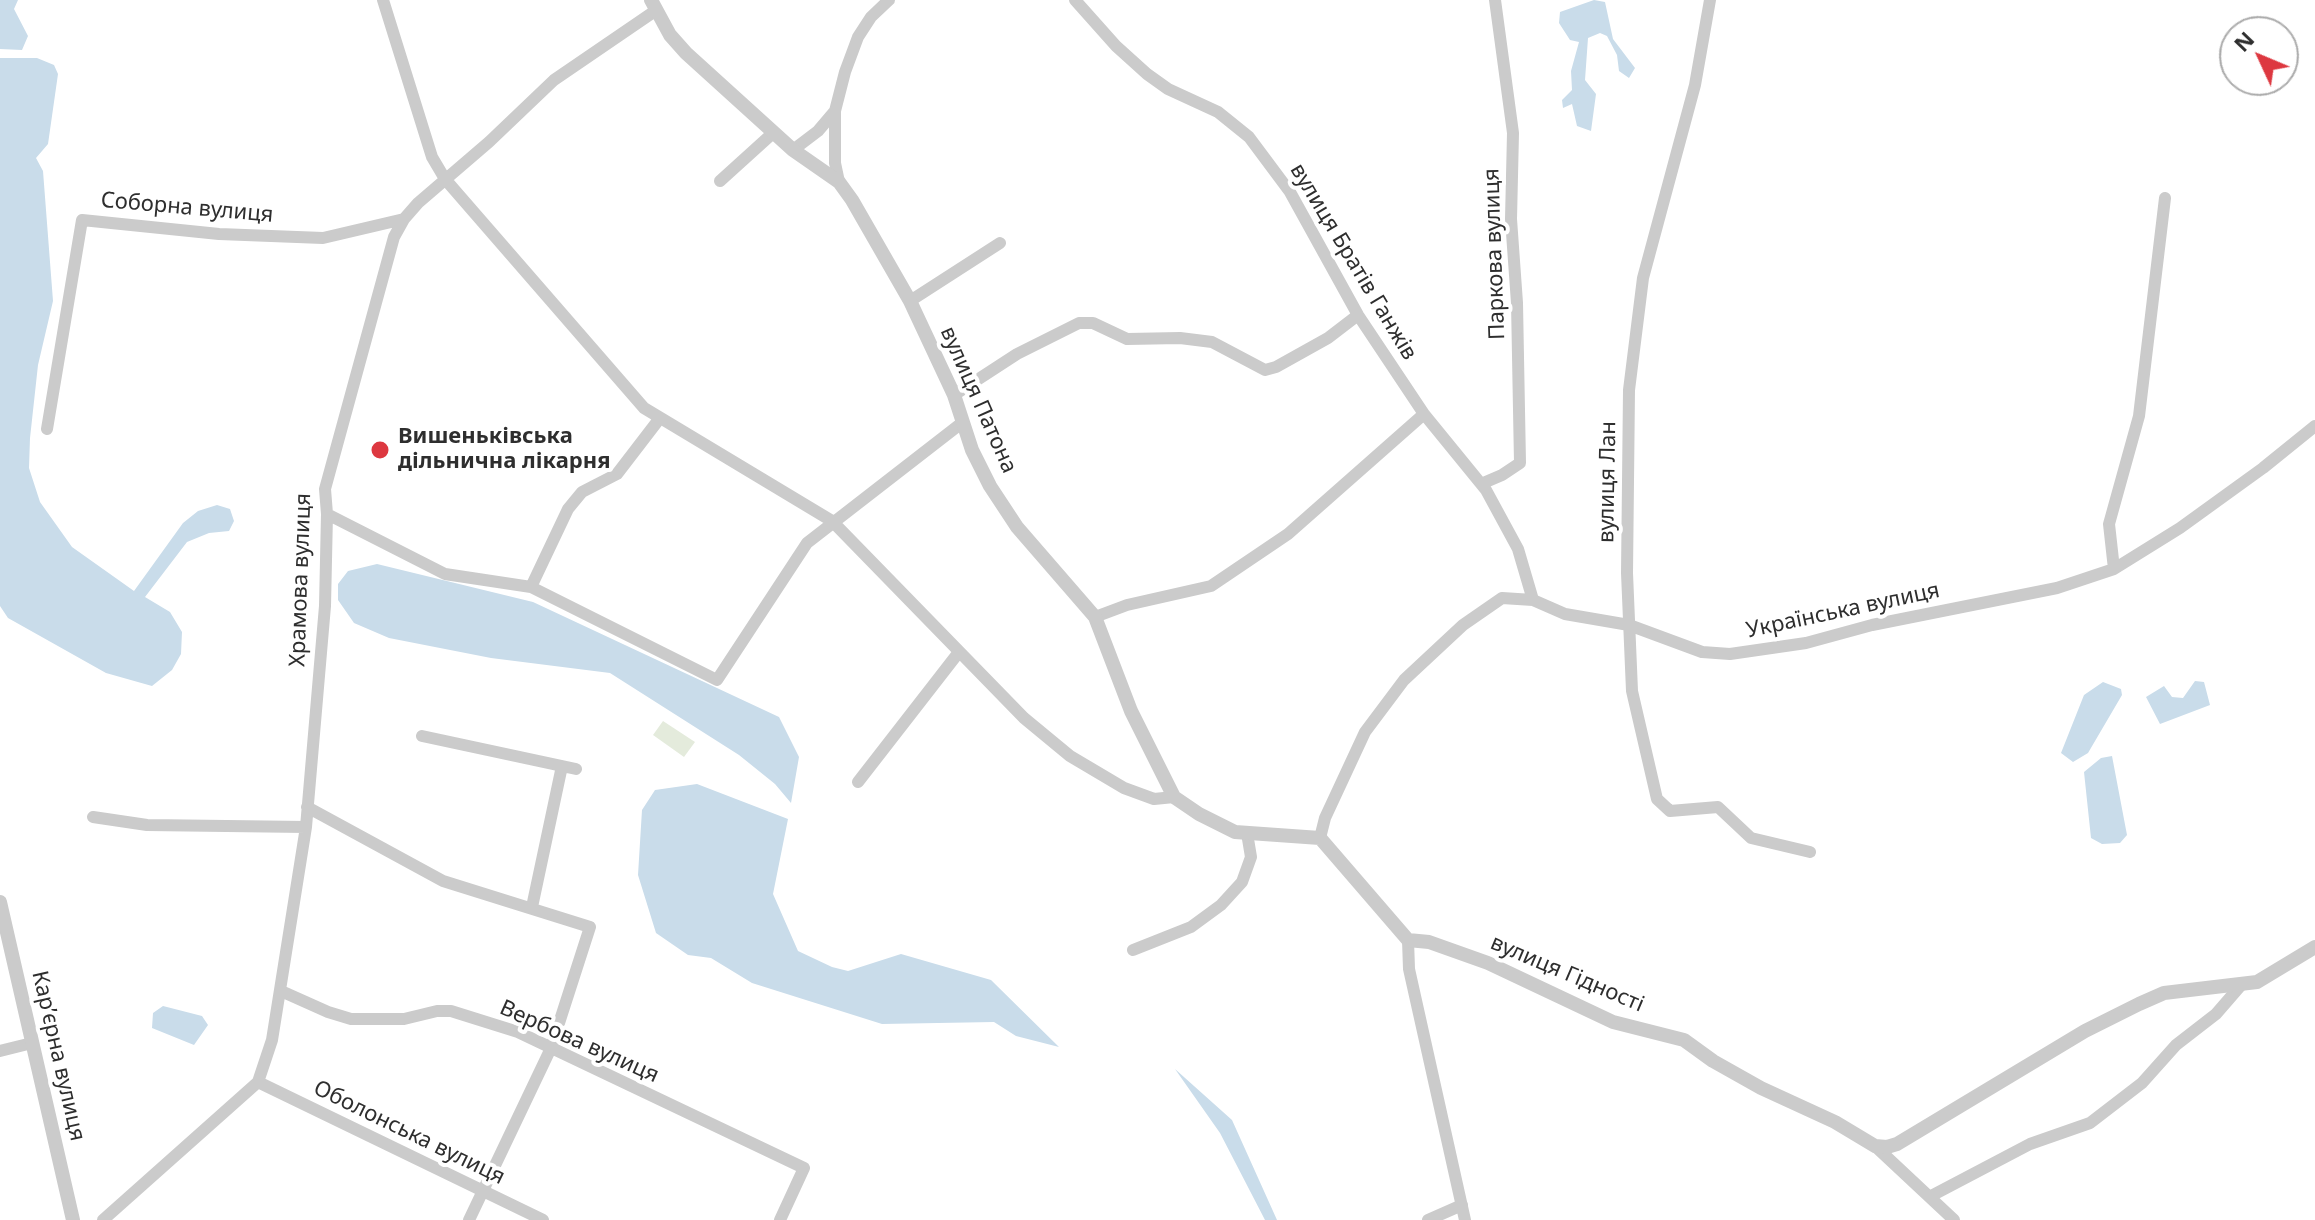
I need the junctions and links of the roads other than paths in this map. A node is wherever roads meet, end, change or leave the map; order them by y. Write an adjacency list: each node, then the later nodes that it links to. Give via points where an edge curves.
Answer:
1 (383, 0): 10 (street, via 432,157)
2 (889, 0): 7 (street, via 858,37)
3 (1075, 0): 17 (street, вулиця Братів Ганжів, via 1147,74 1218,112 1249,137 1290,192)
4 (1495, 0): 24 (street, Паркова вулиця, via 1513,133 1520,463)
5 (1710, 0): 31 (street, вулиця Лан, via 1695,85 1643,278 1629,390)
6 (653, 6): 8 (street, вулиця Патона, via 686,53); 10 (street, Храмова вулиця, via 554,80)
7 (835, 111): 9 (street); 12 (street, вулиця Патона)
8 (773, 133): 9 (street, вулиця Патона); 11 (street)
9 (793, 150): 12 (street, вулиця Патона)
10 (445, 179): 14 (street, Храмова вулиця); 20 (street, via 644,408)
11 (720, 181)
12 (839, 182): 16 (street, вулиця Патона)
13 (2165, 198): 27 (street, via 2139,416 2109,524)
14 (404, 219): 23 (street, Соборна вулиця, via 323,238 82,220); 25 (street, Храмова вулиця, via 386,259 332,462 325,489)
15 (1000, 243): 16 (street)
16 (910, 301): 18 (street, вулиця Патона)
17 (1358, 315): 18 (street, via 1328,338 1265,370 1212,342 1127,339 1093,323 1079,323 1017,354); 19 (street, вулиця Братів Ганжів)
18 (954, 395): 21 (street, вулиця Патона)
19 (1424, 414): 24 (street, вулиця Братів Ганжів); 30 (street, via 1288,534 1211,586)
20 (660, 418): 26 (street); 28 (street, via 617,474 582,492 568,509)
21 (963, 422): 26 (street); 30 (street, вулиця Патона, via 990,486 1017,527)
22 (2315, 426): 27 (street, Українська вулиця, via 2180,528)
23 (47, 429)
24 (1481, 484): 29 (street, вулиця Братів Ганжів, via 1518,549)
25 (327, 514): 28 (street, via 445,574); 38 (street, Храмова вулиця, via 325,606)
26 (832, 521): 28 (street, via 807,543 717,680); 32 (street)
27 (2114, 569): 31 (street, Українська вулиця, via 2057,588 1806,643 1730,654 1702,652)
28 (531, 587)
29 (1533, 600): 31 (street, Українська вулиця, via 1565,614); 42 (street, Українська вулиця, via 1502,598 1463,625 1404,680 1365,732)
30 (1095, 617): 37 (street, вулиця Патона, via 1131,711)
31 (1629, 625): 43 (street, вулиця Лан, via 1632,691 1657,799 1670,811 1718,807 1751,838)
32 (959, 652): 36 (street); 37 (street, via 1070,756 1124,788 1154,799)
33 (422, 736): 34 (street)
34 (562, 766): 35 (street); 45 (street)
35 (576, 769)
36 (858, 782)
37 (1174, 797): 41 (street, via 1216,824)
38 (307, 807): 40 (street, Храмова вулиця); 45 (street, via 443,881)
39 (93, 817): 40 (street, via 147,825)
40 (306, 827): 50 (street, Храмова вулиця)
41 (1247, 833): 42 (street); 48 (street, via 1251,857 1242,882 1221,905 1191,927)
42 (1320, 838): 46 (street)
43 (1810, 852)
44 (0, 902): 51 (street, Карʼєрна вулиця)
45 (532, 907): 52 (street, via 590,927)
46 (1408, 940): 55 (street, вулиця Гідності, via 1488,963 1613,1022 1684,1040 1761,1088); 58 (street, via 1409,969)
47 (2315, 947): 49 (street, via 2257,982)
48 (1133, 950)
49 (2242, 984): 55 (street, via 2164,993 2139,1004 1897,1144); 57 (street, via 2142,1083 2090,1123 2030,1144)
50 (281, 991): 52 (street, Вербова вулиця, via 351,1019 404,1019 451,1011); 54 (street, Храмова вулиця)
51 (32, 1043): 53 (street); 59 (street, Карʼєрна вулиця)
52 (551, 1048): 56 (street); 63 (street, Вербова вулиця, via 804,1168)
53 (0, 1051)
54 (258, 1082): 56 (street, Оболонська вулиця); 60 (street, Храмова вулиця)
55 (1875, 1146): 57 (street, вулиця Гідності)
56 (484, 1191): 61 (street); 62 (street, Оболонська вулиця)
57 (1931, 1196): 66 (street, вулиця Гідності)
58 (1462, 1205): 64 (street); 65 (street)
59 (73, 1220)
60 (103, 1220)
61 (469, 1220)
62 (543, 1220)
63 (780, 1220)
64 (1428, 1220)
65 (1465, 1220)
66 (1954, 1220)

